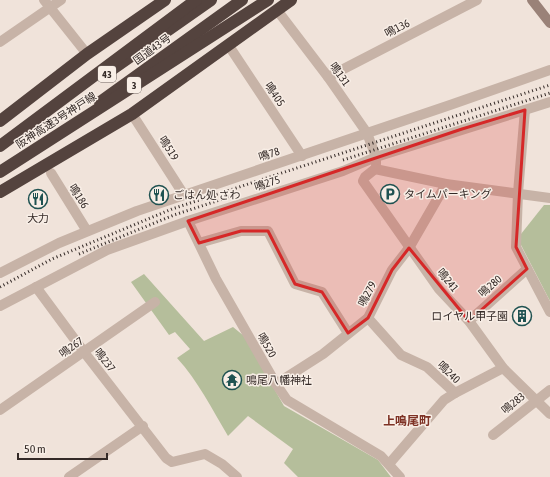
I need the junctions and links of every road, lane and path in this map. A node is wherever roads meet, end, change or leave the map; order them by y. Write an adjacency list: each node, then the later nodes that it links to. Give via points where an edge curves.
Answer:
1 (61, 0): 10 (street)
2 (165, 0): 15 (highway)
3 (196, 0): 23 (highway, 阪神高速3号神戸線, bridge)
4 (212, 0): 23 (highway, 国道43号 / 43)
5 (242, 0): 29 (highway, 国道43号 / 43)
6 (268, 0): 27 (highway, 阪神高速3号神戸線 / 3, bridge)
7 (291, 0): 11 (highway)
8 (477, 0): 17 (street, 鳴136)
9 (532, 0): 12 (street)
10 (47, 4): 13 (street); 15 (street)
11 (277, 10): 14 (highway); 17 (street, 鳴131)
12 (550, 23)
13 (0, 42)
14 (229, 46): 20 (highway); 24 (street, 鳴405)
15 (87, 54): 21 (highway)
16 (550, 70): 22 (street, 鳴78)
17 (328, 77): 22 (street, 鳴131)
18 (550, 102): 19 (street, 鳴275)
19 (525, 110): 25 (street, 鳴275); 32 (street)
20 (132, 114): 31 (highway); 33 (street, 鳴519)
21 (0, 121)
22 (367, 133): 24 (street, 鳴78); 25 (street, 鳴131)
23 (0, 146)
24 (302, 156): 33 (street, 鳴78)
25 (376, 157): 26 (street); 35 (street, 鳴275, via 343,171)
26 (375, 169): 30 (street); 38 (street, 鳴241, via 363,181)
27 (0, 172)
28 (51, 173): 36 (street, 鳴186)
29 (0, 177)
30 (446, 184): 32 (street); 38 (street, 鳴279)
31 (0, 192)
32 (518, 194): 34 (street); 39 (street, via 516,247)
33 (184, 195): 36 (street, 鳴78)
34 (550, 198)
35 (188, 221): 37 (street, 鳴520); 41 (street, 鳴275, via 107,250)
36 (87, 231): 40 (street, 鳴78)
37 (199, 243): 47 (street, via 241,231 268,231 295,284 322,292); 50 (street, 鳴520)
38 (409, 248): 45 (street, 鳴279, via 392,270); 46 (street, 鳴241, via 439,289)
39 (528, 269): 44 (street); 46 (street, 鳴280)
40 (0, 272)
41 (36, 287): 43 (street, 鳴275); 48 (street, 鳴237)
42 (155, 302): 48 (street, 鳴267)
43 (0, 306)
44 (550, 312)
45 (368, 318): 47 (street, 鳴279); 52 (street, 鳴240, via 401,355 427,366)
46 (468, 321): 49 (street, 鳴241)
47 (348, 333): 50 (street, 鳴279, via 323,354)
48 (84, 352): 54 (street, 鳴267); 56 (street, 鳴237)
49 (503, 368): 52 (street, 鳴240); 53 (street, 鳴241)
50 (276, 384): 58 (street, 鳴520, via 288,400 381,456)
51 (550, 390): 53 (street, 鳴283)
52 (455, 394): 58 (street, via 444,400)
53 (534, 401): 55 (street, 鳴241); 57 (street, 鳴283)
54 (0, 410)
55 (550, 414)
56 (143, 426): 60 (street); 61 (street, 鳴237, via 166,458 172,462 205,454)
57 (493, 435)
58 (388, 464): 59 (street, 鳴520)
59 (397, 476)
60 (69, 477)
61 (237, 477)

